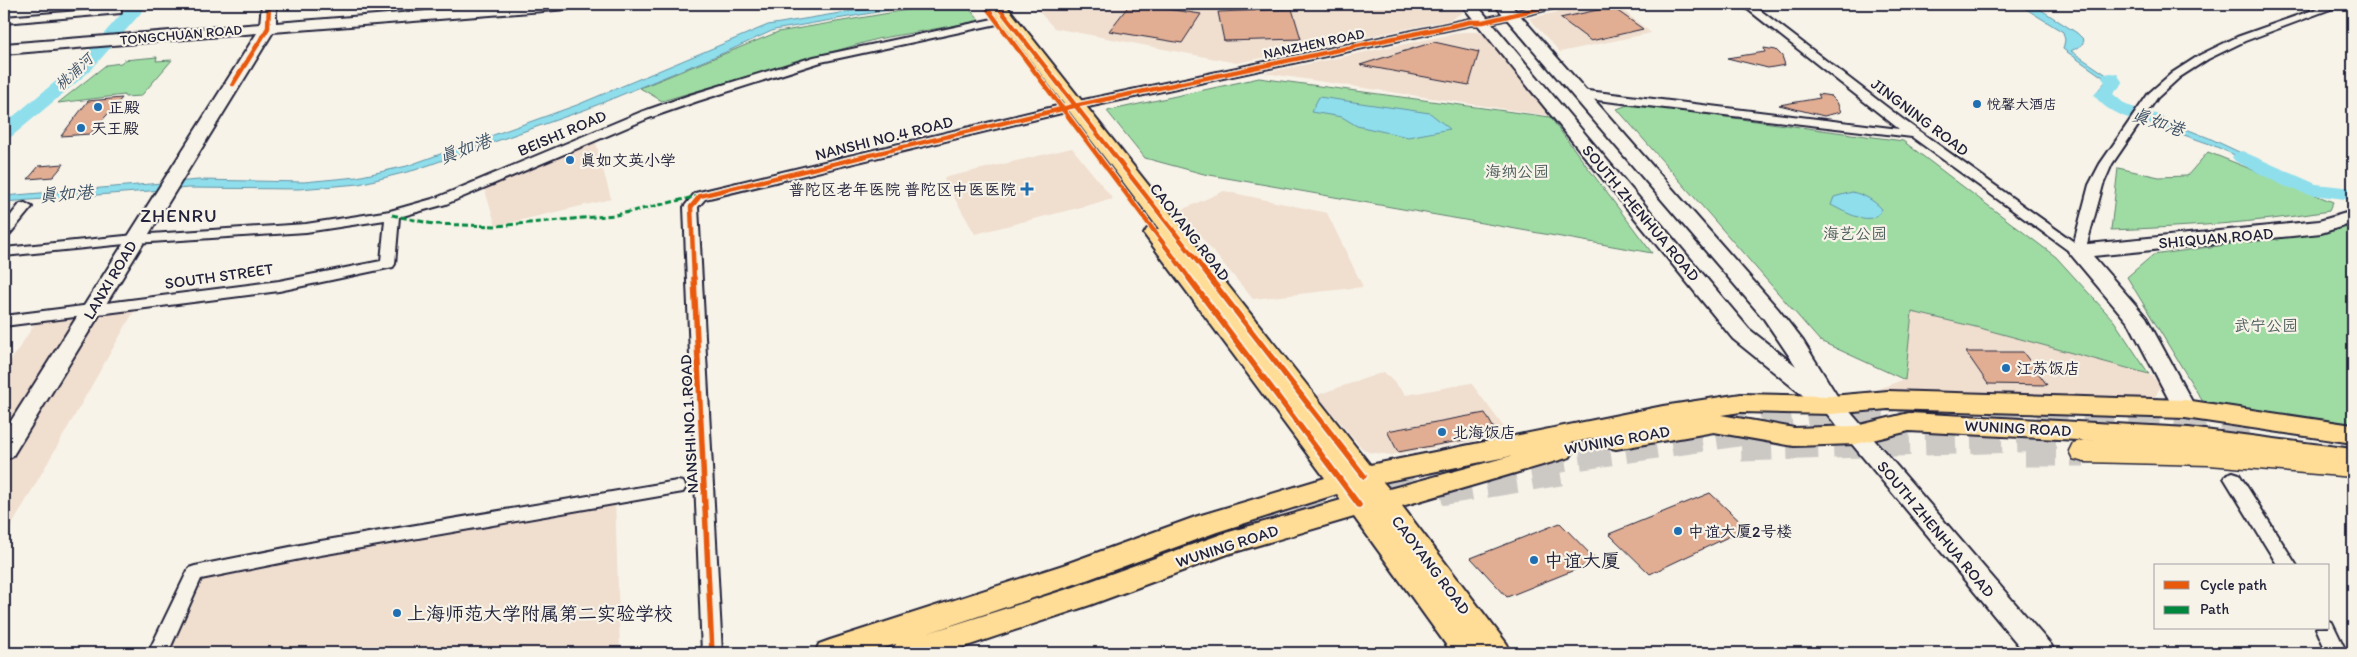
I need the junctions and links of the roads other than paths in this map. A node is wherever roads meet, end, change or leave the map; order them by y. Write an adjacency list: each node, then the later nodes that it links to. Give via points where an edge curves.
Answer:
1 (269, 4): 13 (main road, LANXI ROAD)
2 (568, 4): 13 (main road, TONGCHUAN ROAD)
3 (984, 4): 10 (main road, CAOYANG ROAD)
4 (1468, 4): 12 (main road, SOUTH ZHENHUA ROAD)
5 (1558, 4): 8 (street, NANZHEN ROAD)
6 (1746, 4): 17 (street, JINGNING ROAD)
7 (2340, 4): 24 (street, via 2204,57 2152,96 2106,164 2096,185)
8 (1507, 9): 12 (street, NANZHEN ROAD); 15 (main road, SOUTH ZHENHUA ROAD)
9 (117, 11): 11 (street)
10 (1000, 15): 16 (main road, CAOYANG ROAD); 20 (street, BEISHI ROAD, via 818,59 703,96 645,116 441,201)
11 (4, 20)
12 (1483, 22): 16 (street, NANZHEN ROAD, via 1470,22); 28 (main road, SOUTH ZHENHUA ROAD, via 1741,334)
13 (268, 28): 14 (main road, TONGCHUAN ROAD); 23 (main road, LANXI ROAD)
14 (4, 49)
15 (1580, 94): 17 (street); 28 (main road, SOUTH ZHENHUA ROAD, via 1771,314)
16 (1069, 107): 18 (street, NANSHI NO.4 ROAD); 38 (main road, CAOYANG ROAD, via 1112,177)
17 (1916, 134): 24 (street, JINGNING ROAD)
18 (700, 196): 42 (street, NANSHI NO.1 ROAD, via 691,207)
19 (25, 207): 22 (street)
20 (392, 215): 23 (street, BEISHI ROAD, via 306,228); 26 (street, SOUTH STREET, via 388,264 279,286)
21 (2353, 217): 24 (main road, SHIQUAN ROAD, via 2321,227)
22 (4, 232)
23 (135, 240): 25 (street, BEISHI ROAD); 26 (main road, LANXI ROAD)
24 (2078, 251): 29 (main road, via 2139,322)
25 (4, 252)
26 (92, 310): 27 (street, SOUTH STREET); 32 (main road, LANXI ROAD)
27 (4, 321)
28 (1831, 405): 29 (main road, WUNING ROAD, via 1888,400); 31 (main road, SOUTH ZHENHUA ROAD); 38 (main road, WUNING ROAD, via 1731,404 1662,415)
29 (2185, 409): 30 (main road, WUNING ROAD)
30 (2353, 434)
31 (1856, 435): 34 (main road, WUNING ROAD, via 1909,422 2189,437); 38 (main road, WUNING ROAD, via 1794,437 1714,423 1548,452 1496,470); 47 (main road, SOUTH ZHENHUA ROAD)
32 (4, 451)
33 (2084, 451): 35 (highway, via 2209,454)
34 (2353, 459)
35 (2353, 466)
36 (2233, 478): 39 (street)
37 (677, 487): 41 (street, via 316,548 195,573)
38 (1362, 491): 43 (main road, WUNING ROAD, via 1208,524 1072,574); 44 (main road, WUNING ROAD, via 1080,597); 45 (main road, CAOYANG ROAD); 46 (main road, CAOYANG ROAD)
39 (2287, 564)
40 (2326, 630): 48 (street)
41 (158, 653)
42 (712, 653)
43 (830, 653)
44 (907, 653)
45 (1468, 653)
46 (1496, 653)
47 (2041, 653)
48 (2337, 653)

